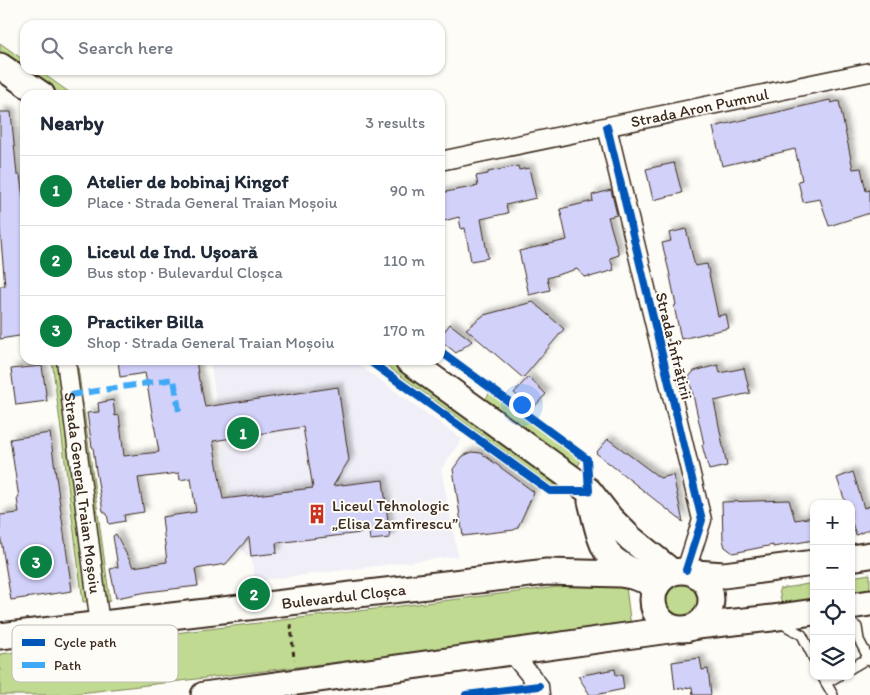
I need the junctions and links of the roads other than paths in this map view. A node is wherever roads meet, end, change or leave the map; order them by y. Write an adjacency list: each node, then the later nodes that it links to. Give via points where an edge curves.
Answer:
1 (0, 66): 3 (main road)
2 (870, 72): 4 (street, Strada Aron Pumnul)
3 (35, 90)
4 (607, 127): 5 (street, Strada Aron Pumnul); 14 (street, Strada Înfrățirii, via 702,520)
5 (445, 160)
6 (67, 365): 19 (street, Strada General Traian Moșoiu)
7 (415, 365): 8 (main road)
8 (589, 491): 9 (main road); 14 (main road, via 630,538)
9 (596, 521): 13 (main road, via 592,543 585,556 572,565); 14 (main road, via 605,548 619,564)
10 (870, 555): 11 (main road)
11 (855, 557)
12 (810, 564): 14 (main road, Bulevardul Cloșca, via 724,575)
13 (547, 572): 14 (main road, Bulevardul Cloșca); 19 (main road, Bulevardul Cloșca)
14 (677, 575): 22 (main road, via 653,596 653,607 666,625); 22 (main road, via 703,580 712,599 705,619)
15 (870, 604): 16 (main road)
16 (855, 606)
17 (810, 613): 18 (main road)
18 (772, 618): 22 (main road); 23 (lane, via 802,635)
19 (100, 624): 20 (main road, Bulevardul Cloșca)
20 (92, 625)
21 (855, 626): 25 (lane)
22 (686, 627): 24 (main road)
23 (810, 651)
24 (512, 653): 28 (main road); 29 (street, via 539,686)
25 (869, 659): 26 (lane)
26 (855, 666)
27 (824, 680): 30 (lane)
28 (220, 694)
29 (540, 695)
30 (833, 695)

